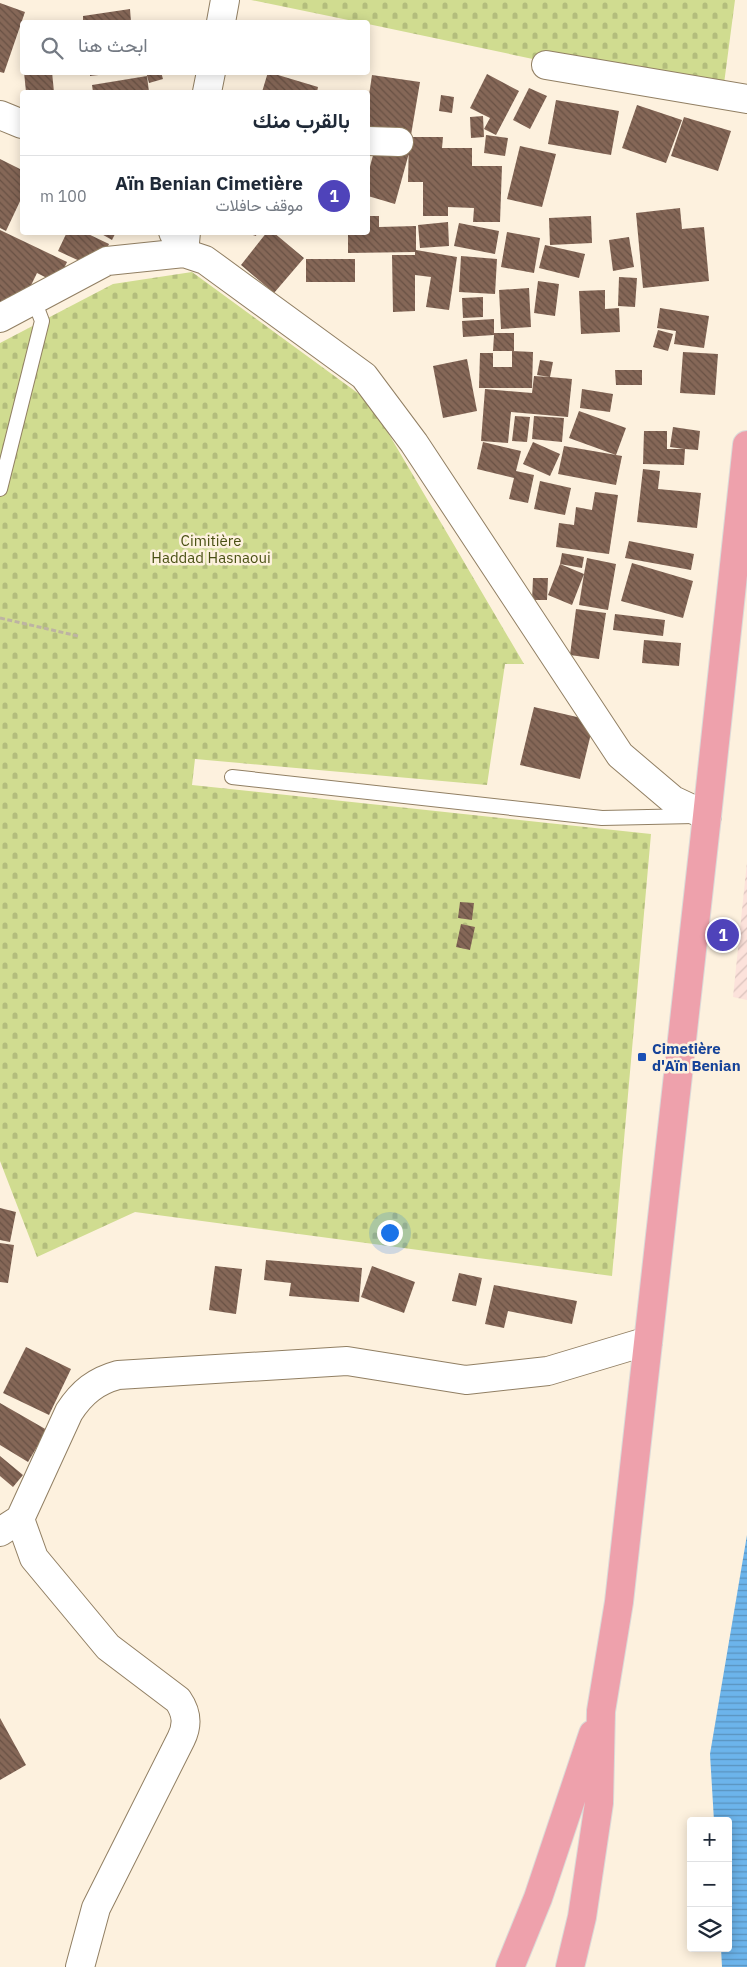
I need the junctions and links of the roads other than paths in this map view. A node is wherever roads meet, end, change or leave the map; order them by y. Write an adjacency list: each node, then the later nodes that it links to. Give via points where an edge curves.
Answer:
1 (225, 0): 2 (street)
2 (220, 20)
3 (546, 65): 6 (street)
4 (210, 75): 5 (street)
5 (207, 90)
6 (747, 99)
7 (0, 115): 8 (street)
8 (20, 123)
9 (370, 141): 10 (street)
10 (398, 142)
11 (181, 239): 12 (street, via 107,262); 17 (street, via 364,376 414,443 620,755 673,800)
12 (34, 300): 13 (street); 15 (lane, via 42,321)
13 (0, 318)
14 (747, 445): 17 (main road)
15 (0, 489)
16 (232, 777): 17 (lane, via 602,818)
17 (707, 816): 18 (main road)
18 (648, 1341): 19 (street, via 548,1371 466,1380 347,1361 118,1375 103,1379 78,1398 69,1412); 20 (main road, via 619,1602)
19 (10, 1526): 21 (street, via 108,1647 178,1700 185,1712 186,1726 181,1739 96,1908)
20 (601, 1711): 22 (main road, via 538,1898); 23 (main road, via 599,1803 582,1917)
21 (80, 1967)
22 (510, 1967)
23 (570, 1967)

